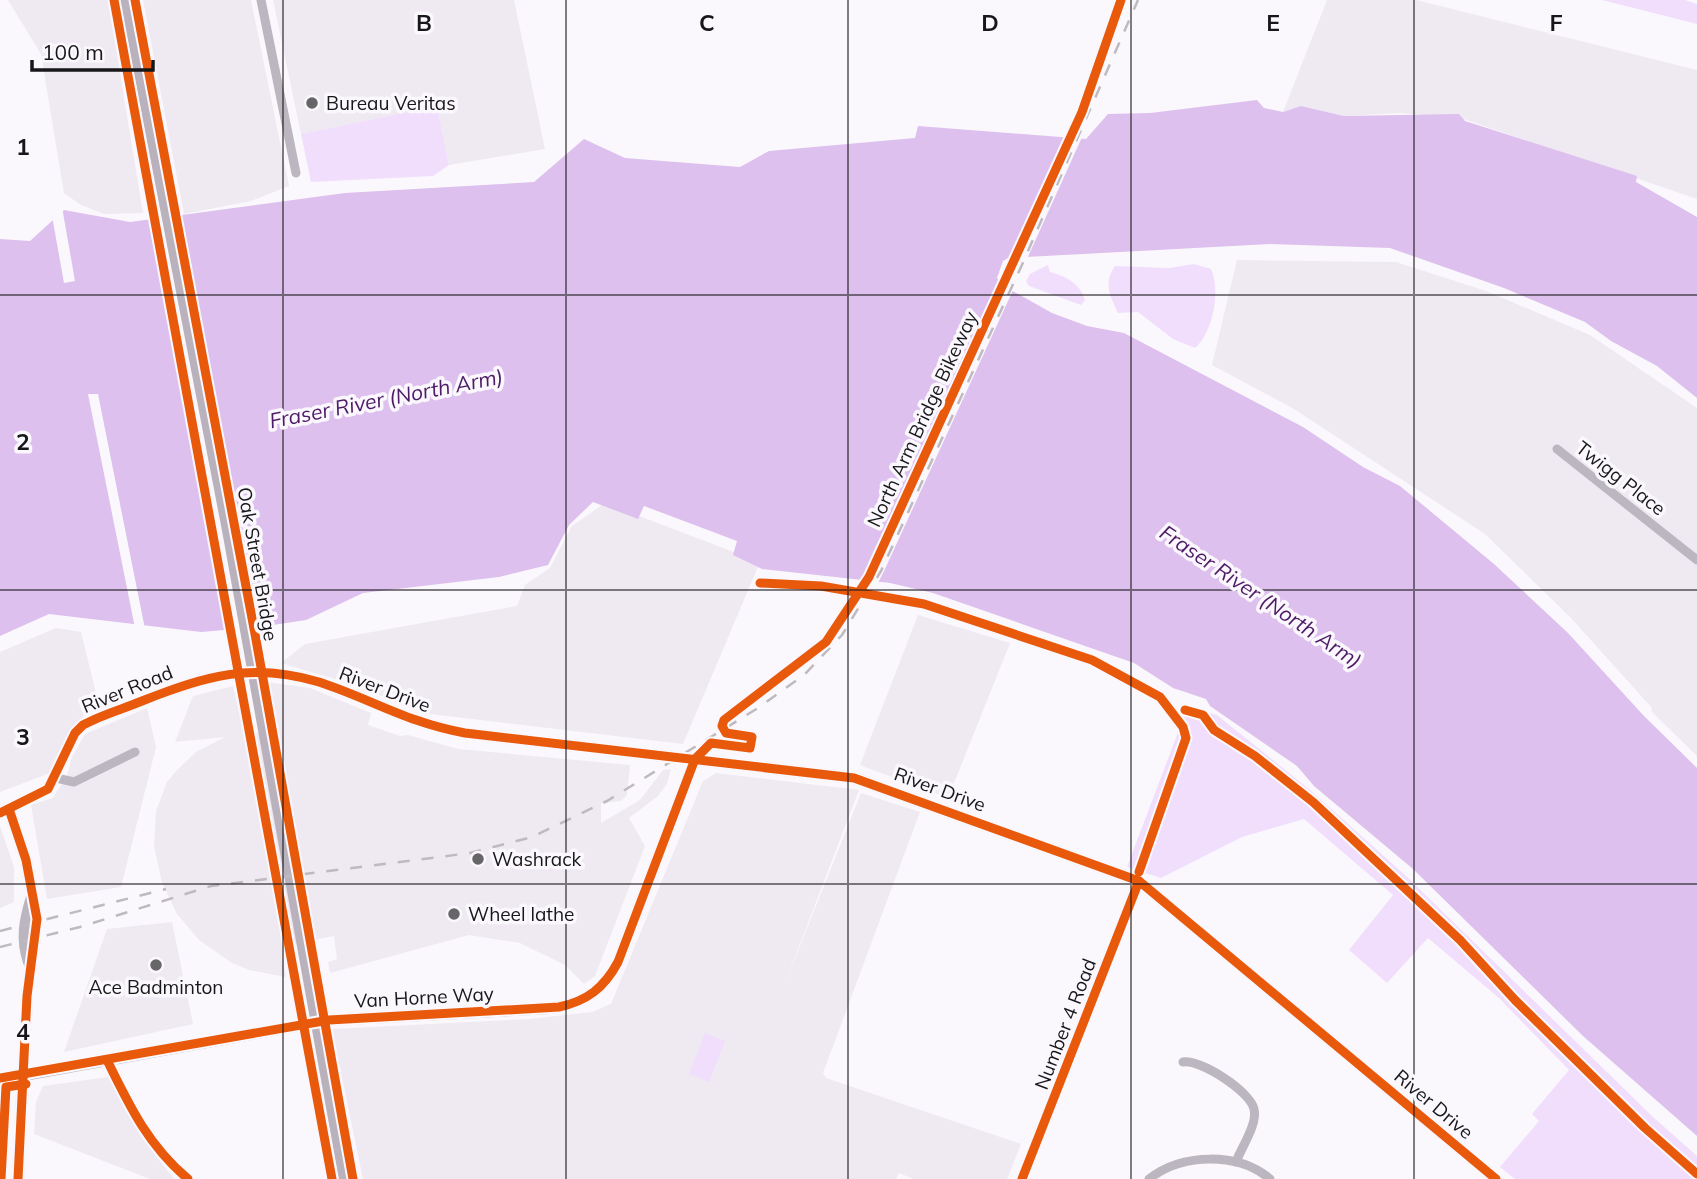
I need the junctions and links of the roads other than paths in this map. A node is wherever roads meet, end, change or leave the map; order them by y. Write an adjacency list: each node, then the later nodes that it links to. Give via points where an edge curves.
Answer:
1 (120, 0): 18 (highway, Oak Street Bridge)
2 (128, 0): 19 (highway, Oak Street Bridge)
3 (261, 0): 4 (street)
4 (296, 173)
5 (1557, 449): 6 (street, Twigg Place)
6 (1697, 560)
7 (268, 674): 9 (street, River Drive, via 319,682 444,729); 10 (street, River Road, via 201,678 87,723 75,733)
8 (135, 752): 10 (street, via 74,782)
9 (695, 759): 12 (street, River Drive, via 872,783); 14 (street, Van Horne Way, via 618,962 602,987 583,1000 550,1008 329,1020)
10 (56, 778): 11 (street, River Road, via 43,793)
11 (4, 811): 14 (street, via 23,850 37,930 29,962)
12 (1139, 881): 20 (street, Number 4 Road); 23 (street, River Drive)
13 (1183, 1062): 16 (street, via 1204,1065 1243,1094 1254,1110)
14 (24, 1074): 15 (street, Van Horne Way); 17 (street)
15 (0, 1078)
16 (1236, 1162): 21 (street, via 1192,1161); 22 (street)
17 (18, 1179)
18 (339, 1179)
19 (348, 1179)
20 (1022, 1179)
21 (1149, 1179)
22 (1270, 1179)
23 (1496, 1179)

